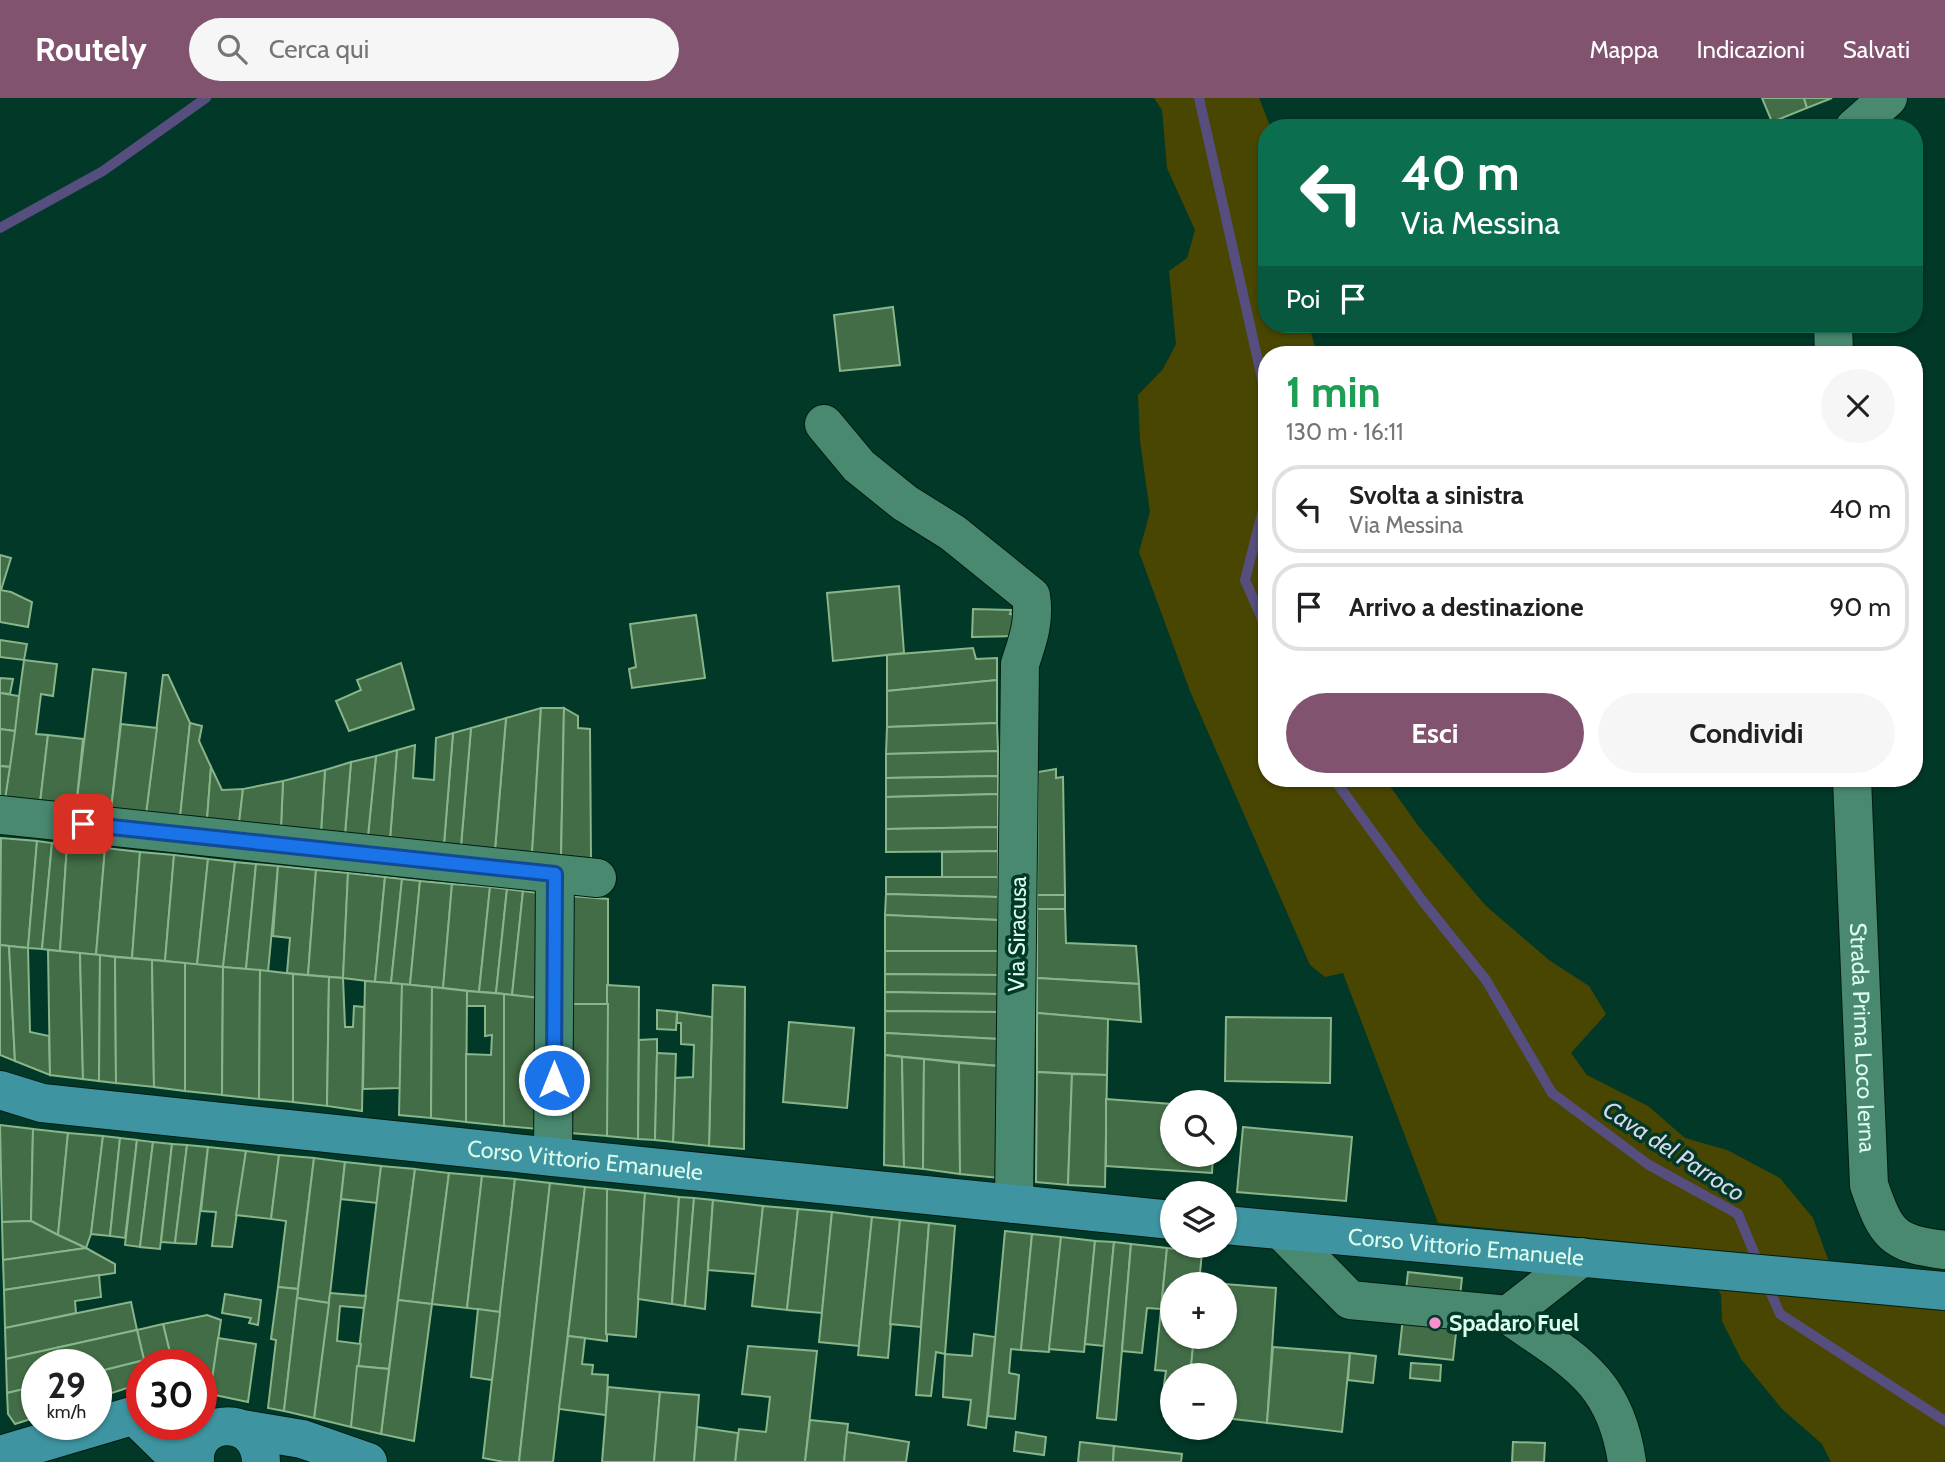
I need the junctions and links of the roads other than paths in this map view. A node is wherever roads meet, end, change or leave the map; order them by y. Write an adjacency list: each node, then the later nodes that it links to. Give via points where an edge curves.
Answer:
1 (1888, 98): 2 (street)
2 (1864, 119)
3 (824, 424): 10 (street, Via Siracusa, via 859,466 1031,596 1034,614 1020,664)
4 (1852, 787): 14 (street, Strada Prima Loco Ierna, via 1870,1185 1878,1212 1892,1233 1913,1246)
5 (0, 815): 6 (street)
6 (555, 874): 7 (street); 9 (street)
7 (597, 878)
8 (0, 1090): 9 (main road, Corso Vittorio Emanuele, via 42,1102)
9 (553, 1157): 10 (main road, Corso Vittorio Emanuele)
10 (1014, 1203): 11 (main road, Corso Vittorio Emanuele)
11 (1160, 1219)
12 (1237, 1226): 13 (main road, Corso Vittorio Emanuele)
13 (1281, 1230): 15 (main road, Corso Vittorio Emanuele); 17 (street, via 1350,1300)
14 (1945, 1250)
15 (1582, 1257): 16 (main road, Corso Vittorio Emanuele); 17 (street)
16 (1945, 1291)
17 (1508, 1315): 25 (street, via 1582,1368 1604,1392 1623,1435)
18 (126, 1423): 21 (main road)
19 (161, 1440): 22 (main road)
20 (243, 1442): 23 (main road, via 218,1427 199,1443); 24 (main road, via 302,1439)
21 (0, 1455)
22 (182, 1462)
23 (195, 1462)
24 (368, 1462)
25 (1627, 1462)

